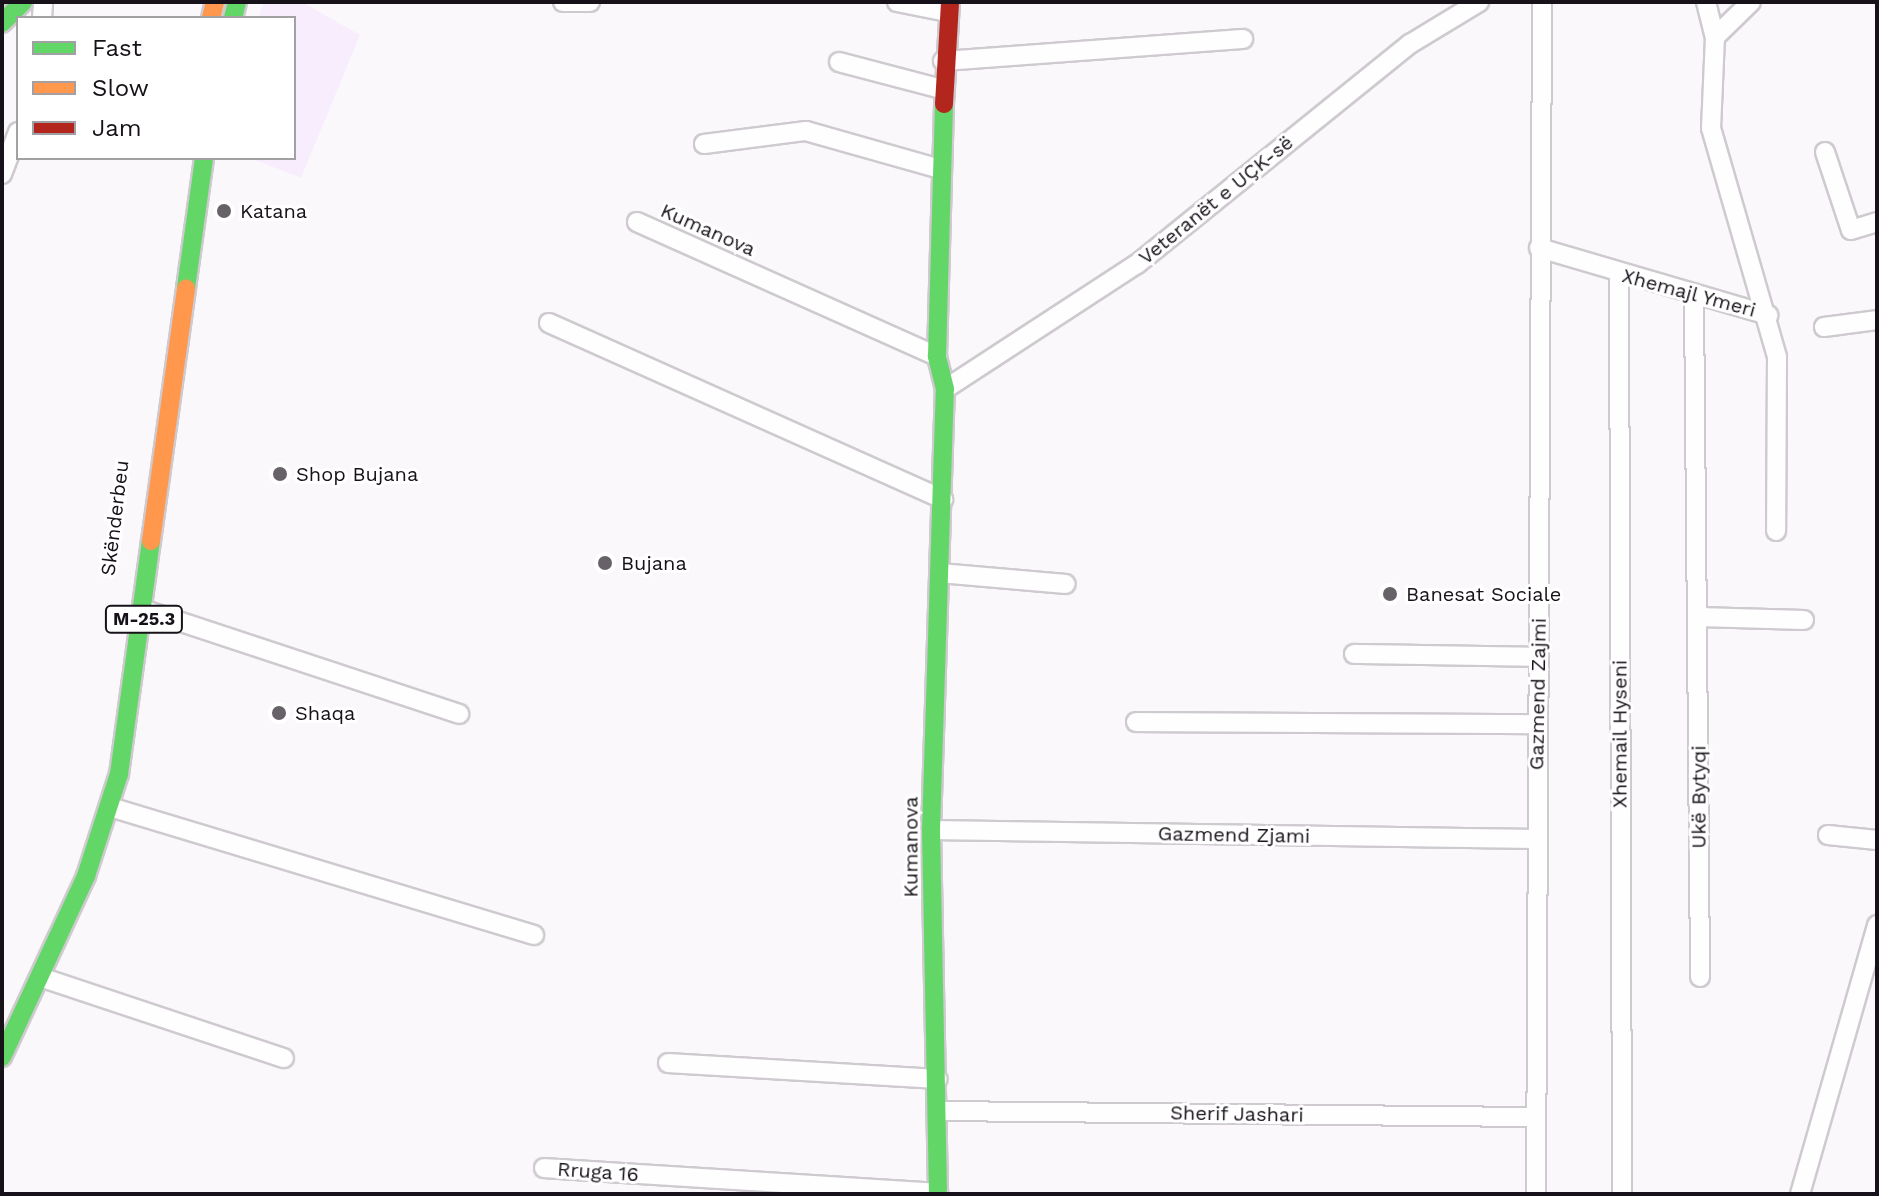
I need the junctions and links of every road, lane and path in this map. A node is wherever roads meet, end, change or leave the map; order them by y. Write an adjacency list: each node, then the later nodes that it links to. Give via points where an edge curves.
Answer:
1 (23, 2): 10 (main road)
2 (563, 2): 3 (street)
3 (590, 2)
4 (897, 2): 9 (street, Kumanova)
5 (1479, 2): 33 (street, Veteranët e UÇK-së, via 1410,44 1137,264)
6 (1542, 2): 25 (street, Gazmend Zajmi)
7 (1706, 2): 11 (street)
8 (1751, 2): 11 (street)
9 (948, 7): 13 (main road, Kumanova)
10 (2, 23)
11 (1715, 37): 28 (street, via 1711,128)
12 (1243, 39): 13 (street)
13 (943, 61): 15 (main road, Kumanova)
14 (839, 62): 15 (street)
15 (942, 89): 21 (main road, Kumanova)
16 (16, 137): 22 (street)
17 (704, 144): 21 (street, via 806,131)
18 (1825, 152): 24 (street, via 1851,230)
19 (184, 160): 55 (main road, Skënderbeu / M-25.3, via 99,770 67,868)
20 (204, 160): 38 (main road, Skënderbeu / M-25.3)
21 (940, 169): 32 (main road, Kumanova)
22 (2, 174)
23 (637, 222): 32 (street, Kumanova)
24 (1877, 222)
25 (1539, 248): 26 (street, Xhemajl Ymeri); 42 (street, Gazmend Zajmi)
26 (1619, 275): 27 (street, Xhemajl Ymeri); 65 (street, Xhemail Hyseni)
27 (1694, 298): 28 (street, Xhemajl Ymeri); 39 (street, Ukë Bytyqi)
28 (1768, 315): 35 (street, Xhemajl Ymeri, via 1777,357)
29 (1877, 320): 31 (street)
30 (549, 323): 34 (street)
31 (1824, 327)
32 (937, 356): 33 (main road, Kumanova)
33 (945, 389): 34 (main road, Kumanova)
34 (943, 499): 36 (main road, Kumanova)
35 (1776, 531)
36 (940, 573): 37 (street); 47 (main road, Kumanova)
37 (1066, 584)
38 (145, 610): 43 (street); 46 (main road, Skënderbeu / M-25.3)
39 (1699, 617): 40 (street); 54 (street, Ukë Bytyqi)
40 (1804, 620)
41 (1354, 654): 42 (street)
42 (1538, 657): 45 (street, Gazmend Zajmi)
43 (459, 714)
44 (1136, 722): 45 (street)
45 (1537, 724): 49 (street, Gazmend Zajmi)
46 (110, 807): 52 (street); 53 (main road, Skënderbeu / M-25.3)
47 (931, 830): 49 (street, Gazmend Zjami); 59 (main road, Kumanova)
48 (1828, 835): 50 (street)
49 (1537, 839): 61 (street, Gazmend Zajmi)
50 (1877, 840)
51 (1877, 925): 66 (street)
52 (534, 935)
53 (40, 977): 56 (main road, Skënderbeu / M-25.3); 57 (street)
54 (1700, 977)
55 (2, 1008)
56 (2, 1057)
57 (284, 1058)
58 (668, 1063): 59 (street)
59 (938, 1079): 60 (main road, Kumanova)
60 (938, 1111): 61 (street, Sherif Jashari); 63 (main road, Kumanova)
61 (1535, 1117): 64 (street, Gazmend Zajmi)
62 (544, 1168): 63 (street, Rruga 16)
63 (938, 1194)
64 (1536, 1194)
65 (1622, 1194)
66 (1800, 1194)

